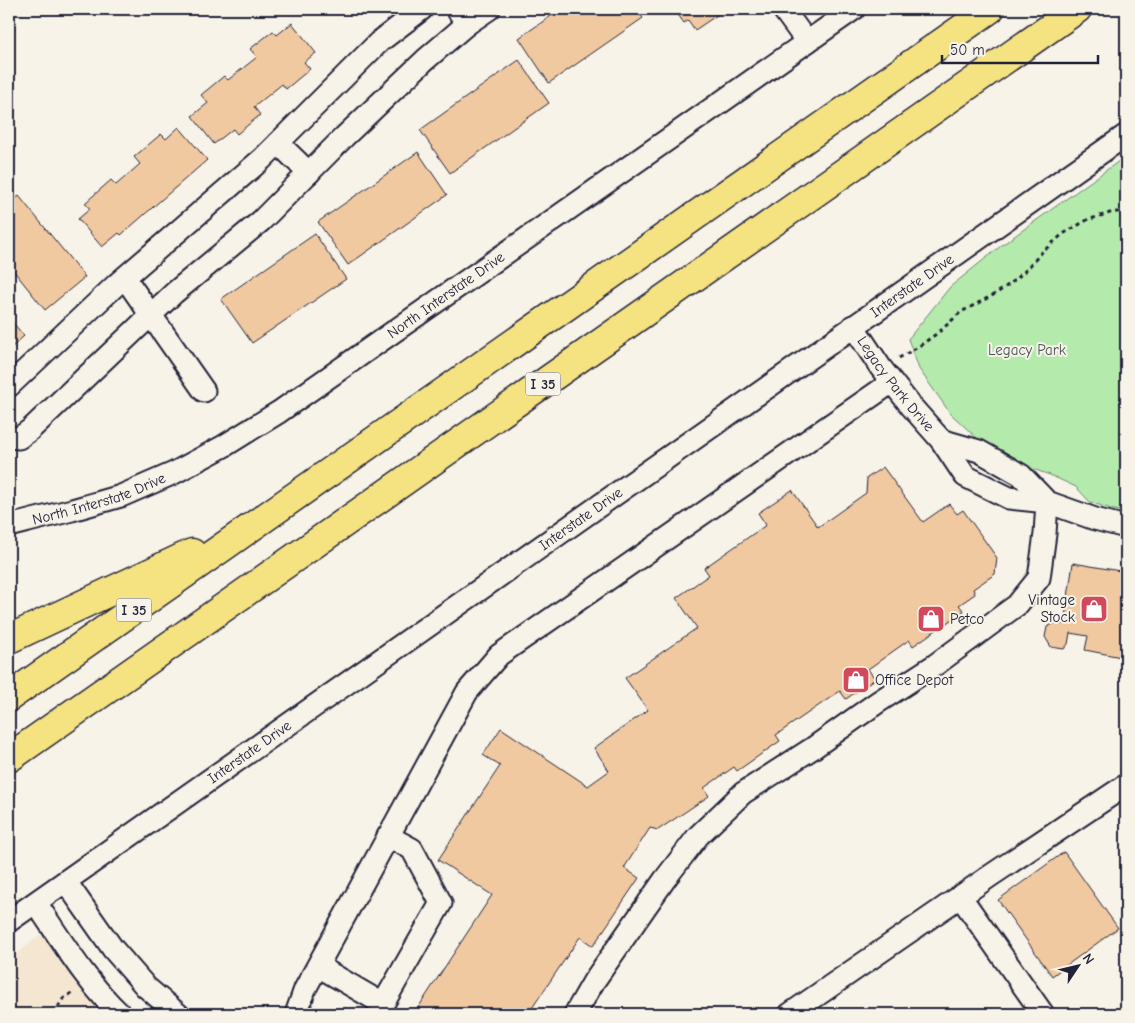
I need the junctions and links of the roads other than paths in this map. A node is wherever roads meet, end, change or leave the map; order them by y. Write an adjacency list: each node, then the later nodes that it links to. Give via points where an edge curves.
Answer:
1 (422, 9): 10 (street, via 379,42)
2 (489, 9): 7 (street)
3 (783, 9): 8 (street)
4 (854, 9): 8 (street, North Interstate Drive)
5 (990, 9): 20 (highway, I 35)
6 (1077, 9): 25 (highway, I 35)
7 (462, 16): 11 (street, via 425,60)
8 (807, 42): 21 (street, North Interstate Drive, via 279,412 240,436 174,473 121,496)
9 (1126, 135): 14 (street, Interstate Drive)
10 (278, 143): 11 (street); 12 (street)
11 (309, 173): 13 (street, via 261,221)
12 (125, 278): 13 (street); 16 (street)
13 (151, 314): 17 (street); 18 (street, via 30,430 18,438)
14 (853, 326): 15 (street, Legacy Park Drive); 28 (street, Interstate Drive)
15 (886, 375): 19 (street, Legacy Park Drive, via 941,440 965,476 1009,498); 27 (street, via 499,655 467,692)
16 (9, 386)
17 (204, 392)
18 (9, 437)
19 (1047, 502): 22 (street, Legacy Park Drive); 36 (street, via 1039,578 1017,605 935,665 743,793 698,836 665,879)
20 (259, 522): 23 (highway); 24 (highway, I 35)
21 (9, 526)
22 (1126, 527)
23 (9, 639)
24 (9, 697)
25 (9, 758)
26 (1126, 785): 29 (street)
27 (388, 836): 32 (street); 32 (street, via 412,848 441,903 383,1004)
28 (66, 882): 30 (street, Interstate Drive); 34 (street, via 113,949 146,987)
29 (960, 896): 37 (street); 38 (street)
30 (36, 903): 31 (street); 33 (street, via 86,977)
31 (9, 922)
32 (318, 966): 35 (street)
33 (120, 1014)
34 (178, 1014)
35 (296, 1014)
36 (575, 1014)
37 (790, 1014)
38 (1043, 1014)

